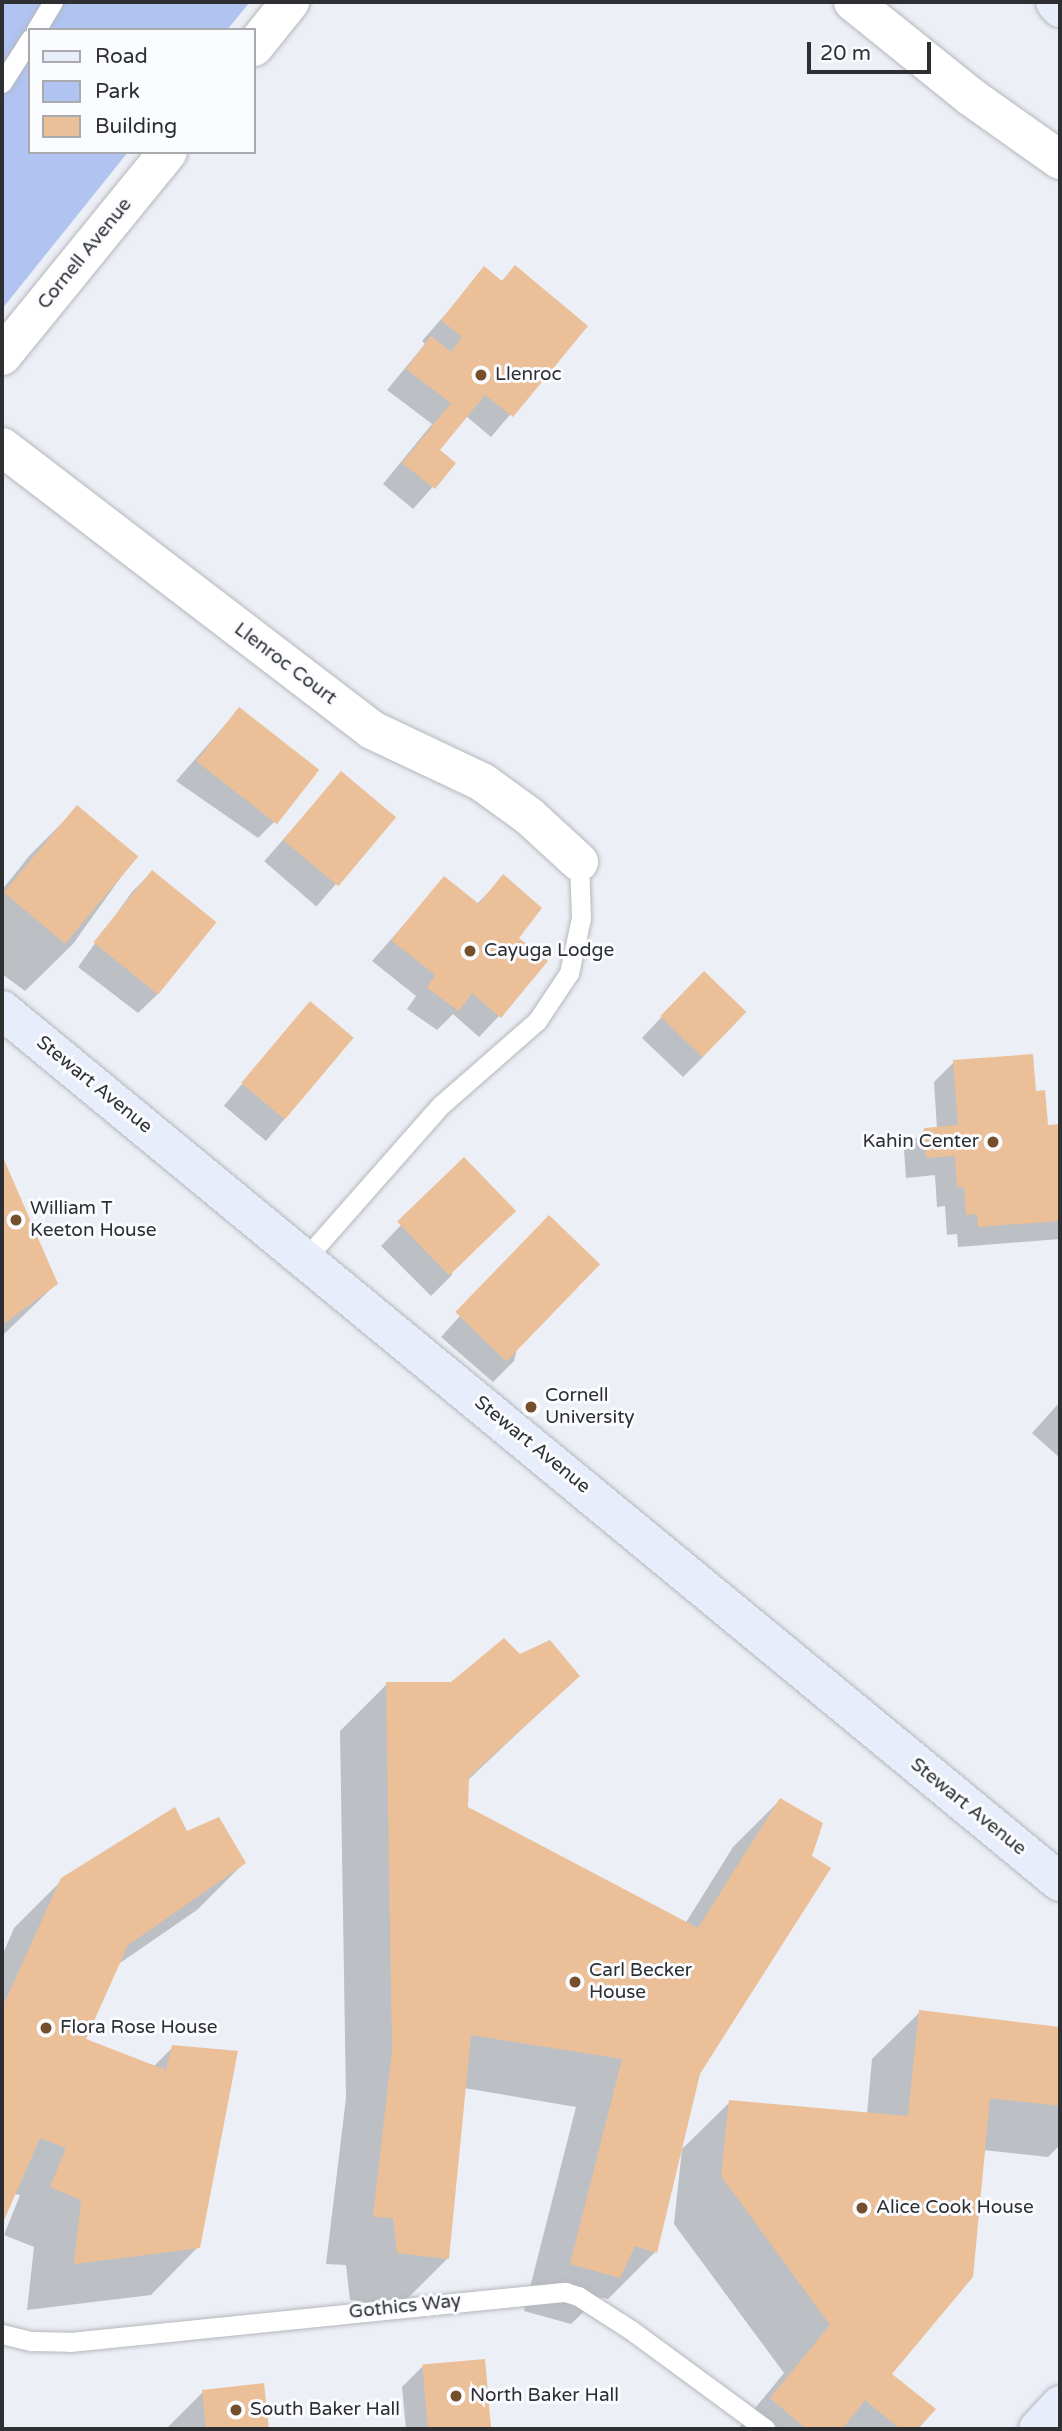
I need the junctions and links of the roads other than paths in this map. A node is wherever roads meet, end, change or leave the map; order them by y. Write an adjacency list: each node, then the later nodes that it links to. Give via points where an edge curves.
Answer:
1 (53, 2): 6 (lane)
2 (290, 2): 8 (street)
3 (853, 2): 11 (street, via 971,97)
4 (1055, 2): 5 (street)
5 (1060, 8)
6 (37, 28)
7 (28, 42): 9 (lane)
8 (256, 44)
9 (2, 83)
10 (166, 154): 12 (street, Cornell Avenue)
11 (1060, 160)
12 (2, 356)
13 (2, 447): 14 (street, Llenroc Court, via 372,730 482,782 529,816)
14 (579, 862): 16 (lane, via 581,918 569,973 537,1021 442,1105)
15 (2, 1010): 16 (street, Stewart Avenue)
16 (305, 1259): 17 (street, Stewart Avenue)
17 (1060, 1882)
18 (2, 2334): 19 (lane, Gothics Way, via 70,2342 565,2292 631,2330)
19 (766, 2429)

